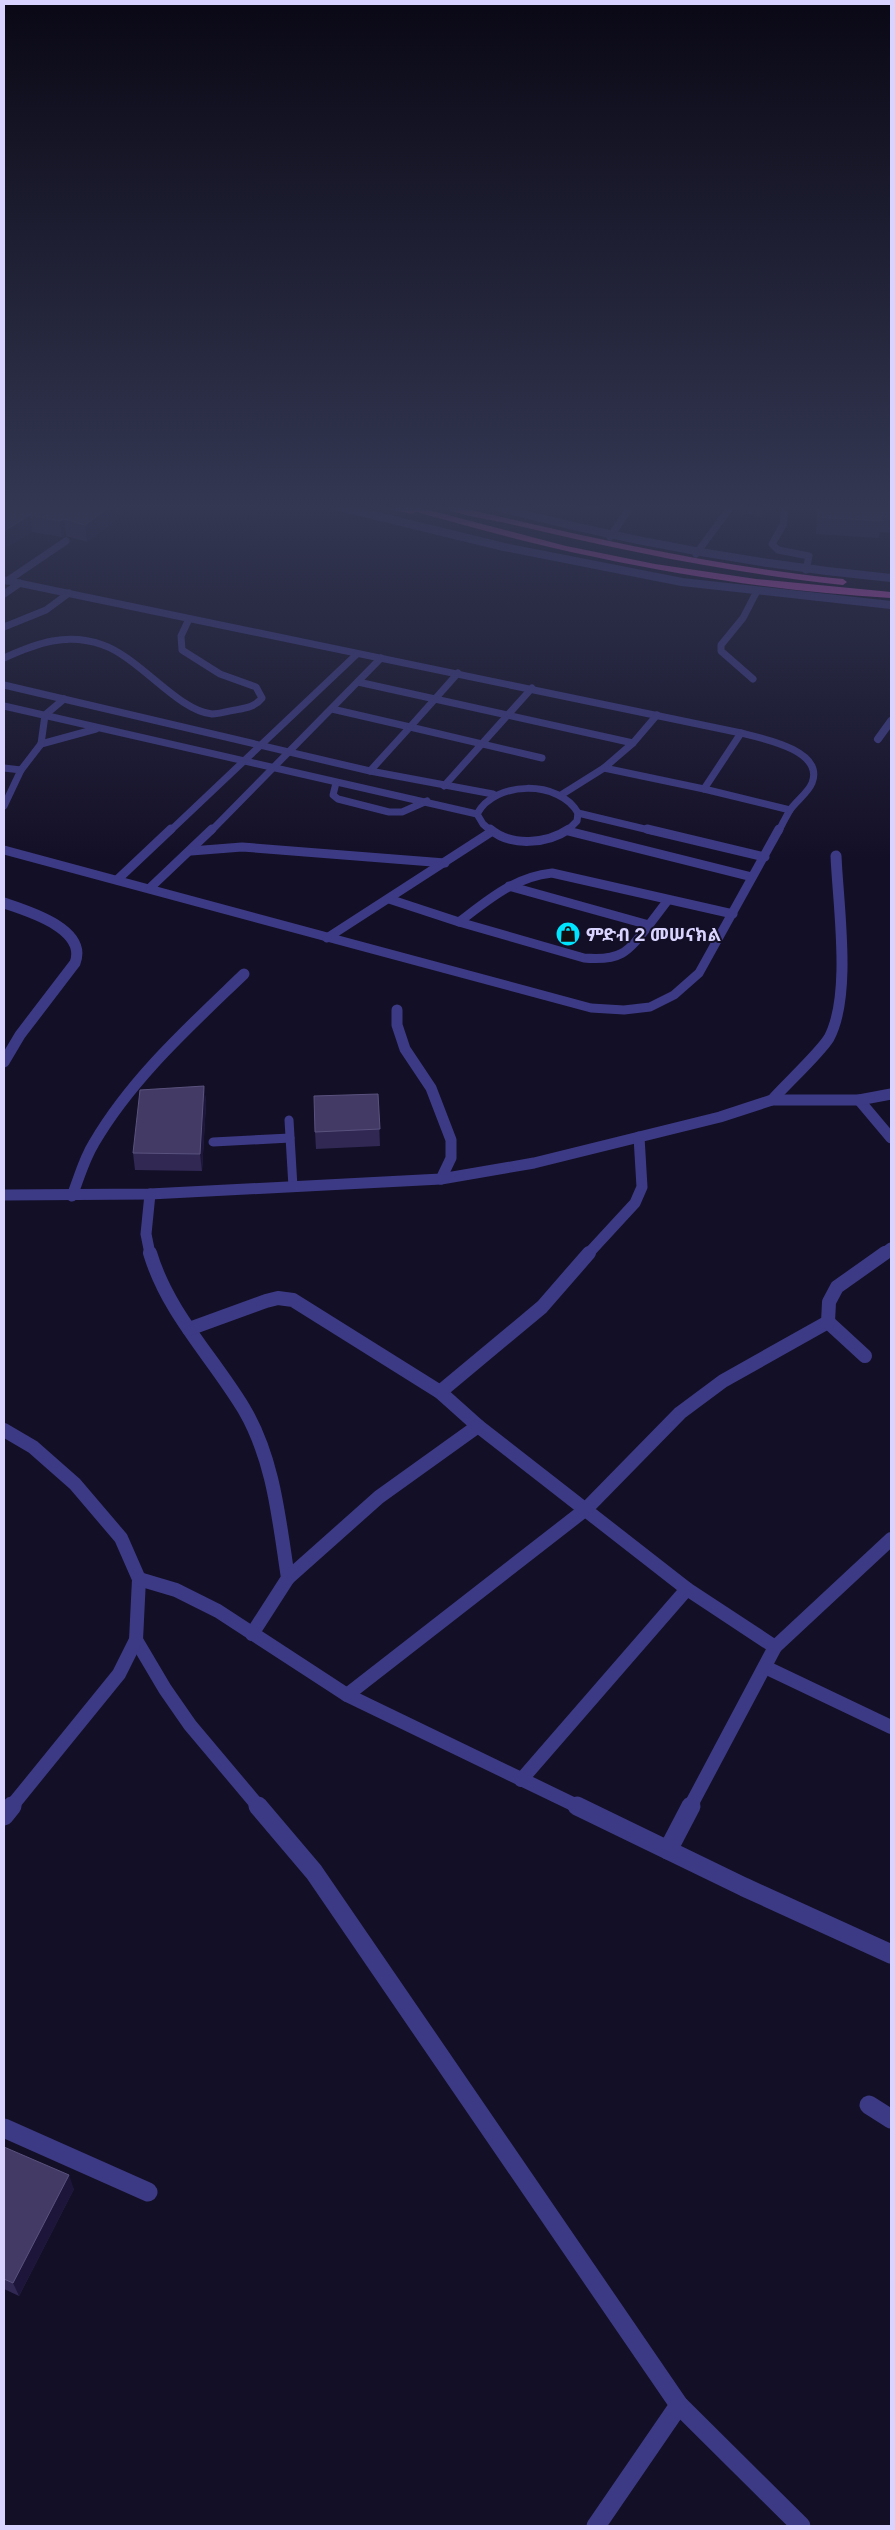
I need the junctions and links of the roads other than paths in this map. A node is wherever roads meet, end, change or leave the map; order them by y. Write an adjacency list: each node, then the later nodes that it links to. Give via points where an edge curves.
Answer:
1 (187, 624): 5 (lane, via 181,636 182,650 220,674 256,687 262,698 257,704 222,713 202,712 190,707 131,660 104,645 86,641 56,639 25,646)
2 (213, 624): 4 (lane)
3 (738, 624): 8 (lane, via 721,645 721,651)
4 (357, 654): 6 (lane); 26 (lane)
5 (4, 658)
6 (381, 658): 7 (lane); 9 (lane)
7 (458, 673): 11 (lane); 13 (lane)
8 (754, 679)
9 (358, 682): 13 (lane); 15 (lane)
10 (4, 685): 12 (lane)
11 (532, 688): 16 (lane); 18 (lane)
12 (64, 699): 17 (lane); 26 (lane)
13 (435, 699): 18 (lane); 20 (lane)
14 (4, 706): 17 (lane)
15 (332, 709): 20 (lane); 28 (lane)
16 (657, 714): 22 (lane); 24 (lane)
17 (45, 715): 21 (lane); 25 (lane)
18 (510, 715): 24 (lane); 27 (lane)
19 (891, 721): 23 (street)
20 (410, 726): 27 (lane); 35 (lane)
21 (97, 728): 25 (lane); 30 (lane)
22 (741, 733): 38 (lane); 43 (lane, via 786,745 805,757 813,769 812,783)
23 (878, 739)
24 (634, 743): 33 (lane)
25 (41, 744): 34 (lane)
26 (261, 744): 28 (lane); 30 (lane)
27 (483, 745): 29 (lane); 37 (lane)
28 (289, 752): 31 (lane); 35 (lane)
29 (542, 758)
30 (244, 760): 31 (lane); 54 (lane)
31 (275, 767): 36 (lane); 49 (lane)
32 (4, 768): 34 (lane)
33 (604, 768): 38 (lane); 40 (lane)
34 (21, 770): 42 (lane)
35 (370, 771): 37 (lane)
36 (336, 783): 41 (lane); 41 (lane, via 333,795 338,799 389,812 402,812)
37 (444, 786): 39 (lane)
38 (704, 789): 43 (lane)
39 (493, 794): 40 (lane, via 527,788); 45 (lane, via 481,803)
40 (561, 795): 44 (lane, via 573,803)
41 (428, 801): 45 (lane)
42 (4, 806)
43 (790, 810): 51 (lane)
44 (578, 813): 46 (lane, via 576,822); 51 (lane)
45 (477, 814): 47 (lane, via 481,824)
46 (568, 831): 47 (lane, via 547,838 522,840); 53 (lane)
47 (491, 832): 52 (lane)
48 (4, 850): 54 (lane)
49 (191, 851): 52 (lane, via 293,850); 56 (lane)
50 (836, 856): 68 (street, via 842,975 840,1013 828,1039)
51 (765, 857): 53 (lane)
52 (445, 863): 57 (lane)
53 (752, 877): 60 (lane)
54 (117, 880): 56 (lane)
55 (509, 886): 58 (lane, via 535,874 552,873); 61 (lane); 62 (lane)
56 (151, 888): 63 (lane)
57 (389, 899): 61 (lane); 63 (lane)
58 (668, 900): 60 (lane); 62 (lane)
59 (4, 903): 66 (street, via 62,929 76,942 78,952 75,963 20,1035)
60 (733, 914): 63 (lane, via 699,973 678,994 654,1006 625,1012 591,1008)
61 (459, 922): 62 (lane, via 584,958 605,960 617,959 628,952)
62 (648, 925)
63 (327, 938)
64 (244, 974): 79 (street, via 130,1090 94,1144)
65 (397, 1010): 75 (street, via 397,1025 405,1049 431,1088 451,1140 451,1158)
66 (4, 1062)
67 (891, 1094): 69 (street)
68 (772, 1100): 69 (street); 71 (street)
69 (859, 1100): 73 (street)
70 (289, 1120): 72 (lane)
71 (639, 1137): 75 (street, via 534,1163); 84 (street, via 642,1187 635,1202 542,1307)
72 (290, 1138): 74 (lane); 76 (lane)
73 (891, 1138)
74 (213, 1142)
75 (441, 1178): 76 (street)
76 (293, 1186): 77 (street)
77 (150, 1194): 79 (street); 82 (street, via 146,1225 154,1270 168,1299)
78 (4, 1196): 79 (street)
79 (72, 1196)
80 (891, 1248): 81 (street, via 837,1287 829,1302)
81 (828, 1322): 83 (street); 87 (street, via 723,1382 680,1414)
82 (189, 1329): 84 (street, via 266,1301 278,1298 293,1300); 89 (street, via 256,1433 267,1465)
83 (866, 1356)
84 (440, 1392): 85 (street)
85 (478, 1426): 87 (street); 89 (street, via 379,1497)
86 (4, 1430): 90 (street, via 33,1447 74,1484 121,1538)
87 (586, 1509): 91 (street); 96 (street)
88 (891, 1539): 94 (street)
89 (288, 1578): 92 (street)
90 (138, 1579): 92 (street, via 176,1590); 93 (street)
91 (687, 1589): 94 (street); 98 (street)
92 (252, 1634): 96 (street)
93 (136, 1640): 99 (street, via 119,1674); 106 (street, via 190,1725 314,1872)
94 (775, 1647): 95 (street)
95 (765, 1667): 97 (street); 100 (street)
96 (347, 1694): 98 (street)
97 (891, 1728)
98 (521, 1780): 100 (street)
99 (4, 1816)
100 (668, 1850): 101 (street)
101 (891, 1954)
102 (869, 2106): 103 (street)
103 (891, 2119)
104 (4, 2128): 105 (street)
105 (148, 2192)
106 (679, 2405): 107 (street); 108 (street)
107 (596, 2526)
108 (801, 2526)

